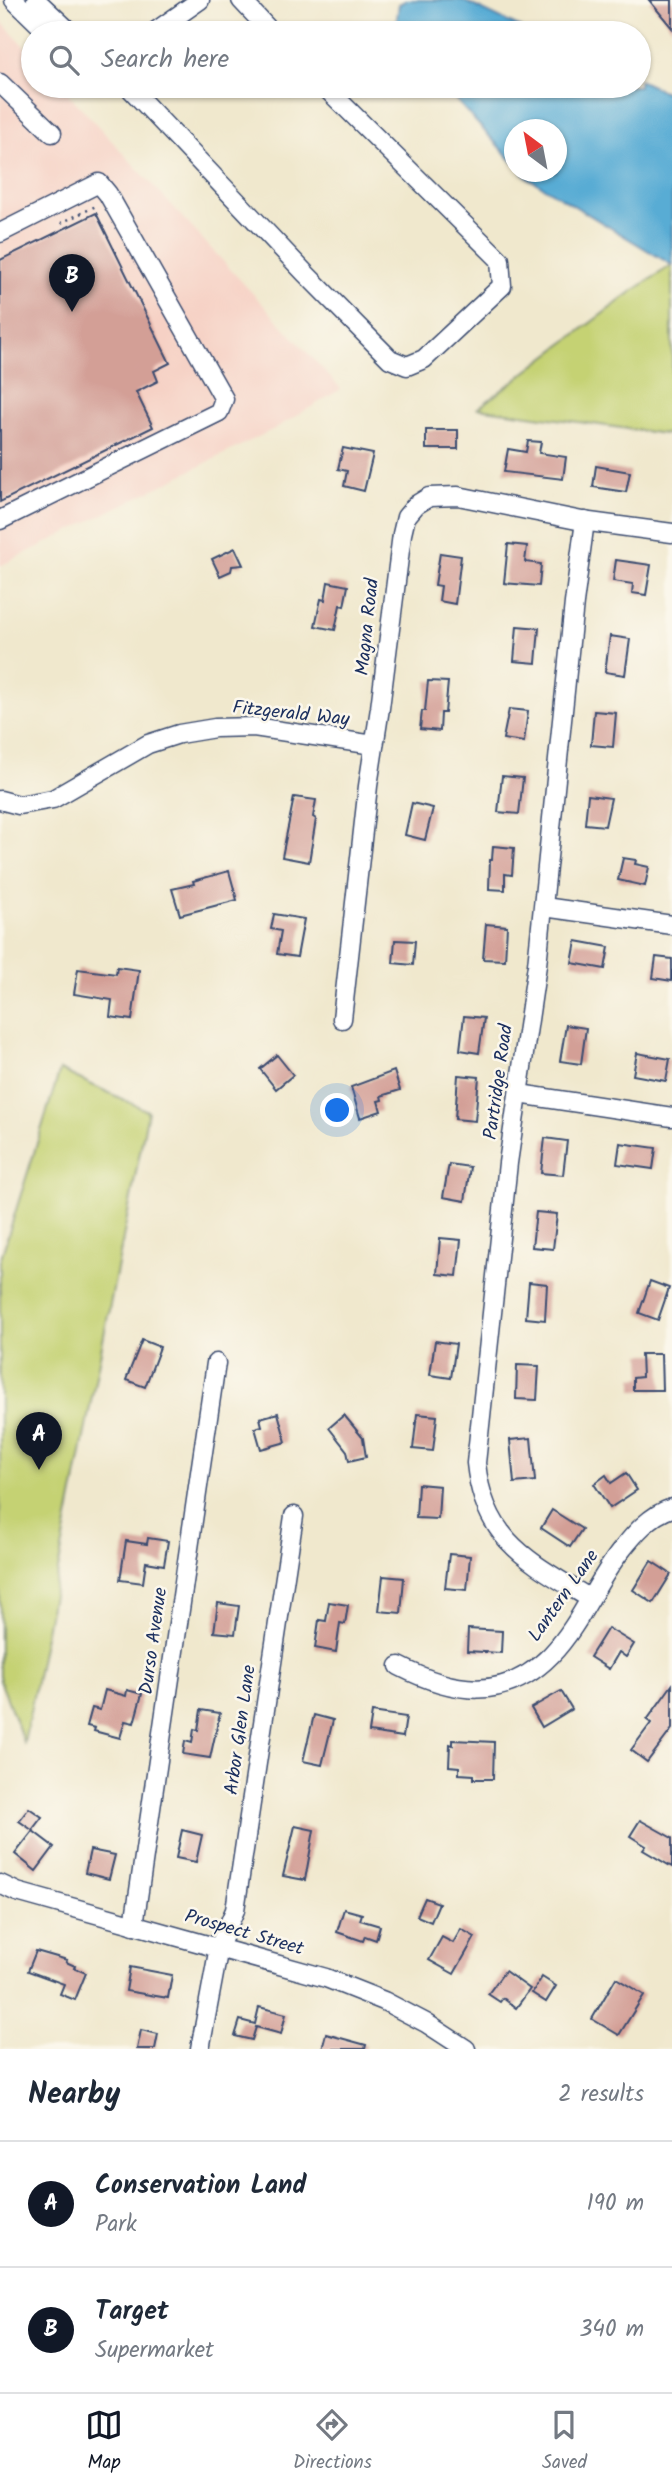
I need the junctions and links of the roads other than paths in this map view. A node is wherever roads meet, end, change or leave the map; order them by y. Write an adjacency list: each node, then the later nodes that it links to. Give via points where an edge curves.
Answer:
1 (14, 0): 5 (street)
2 (36, 0): 6 (street)
3 (200, 0): 7 (street)
4 (241, 0): 8 (street)
5 (36, 21)
6 (55, 21)
7 (170, 21)
8 (261, 21)
9 (0, 83): 12 (street)
10 (139, 98): 11 (street, via 305,274 390,359 407,366 424,359 502,286 500,260)
11 (336, 98)
12 (52, 133)
13 (0, 233): 14 (street, via 99,183 224,399 219,412)
14 (0, 520)
15 (586, 521): 16 (street, Magna Road); 17 (street, Magna Road, via 458,496 429,496 415,505 401,534); 19 (street, Partridge Road)
16 (672, 533)
17 (374, 745): 18 (street, Fitzgerald Way, via 254,727 215,728 148,744 53,799 19,805); 21 (street, Magna Road)
18 (0, 800)
19 (544, 907): 20 (street); 22 (street, Partridge Road)
20 (672, 925)
21 (342, 1019)
22 (519, 1094): 23 (street); 27 (street, Partridge Road, via 489,1326 477,1442 478,1481 494,1525 510,1545)
23 (672, 1117)
24 (216, 1363): 30 (street, Durso Avenue)
25 (672, 1508): 27 (street, Lantern Lane, via 647,1521)
26 (294, 1516): 31 (street, Arbor Glen Lane, via 235,1910)
27 (589, 1598): 28 (street, Lantern Lane, via 551,1654 526,1676 502,1686 448,1686)
28 (399, 1666)
29 (0, 1884): 30 (street, Prospect Street)
30 (134, 1925): 31 (street, Prospect Street)
31 (219, 1947): 32 (street, Arbor Glen Lane); 33 (street, Prospect Street, via 326,1978 384,2001)
32 (200, 2049)
33 (466, 2049)

